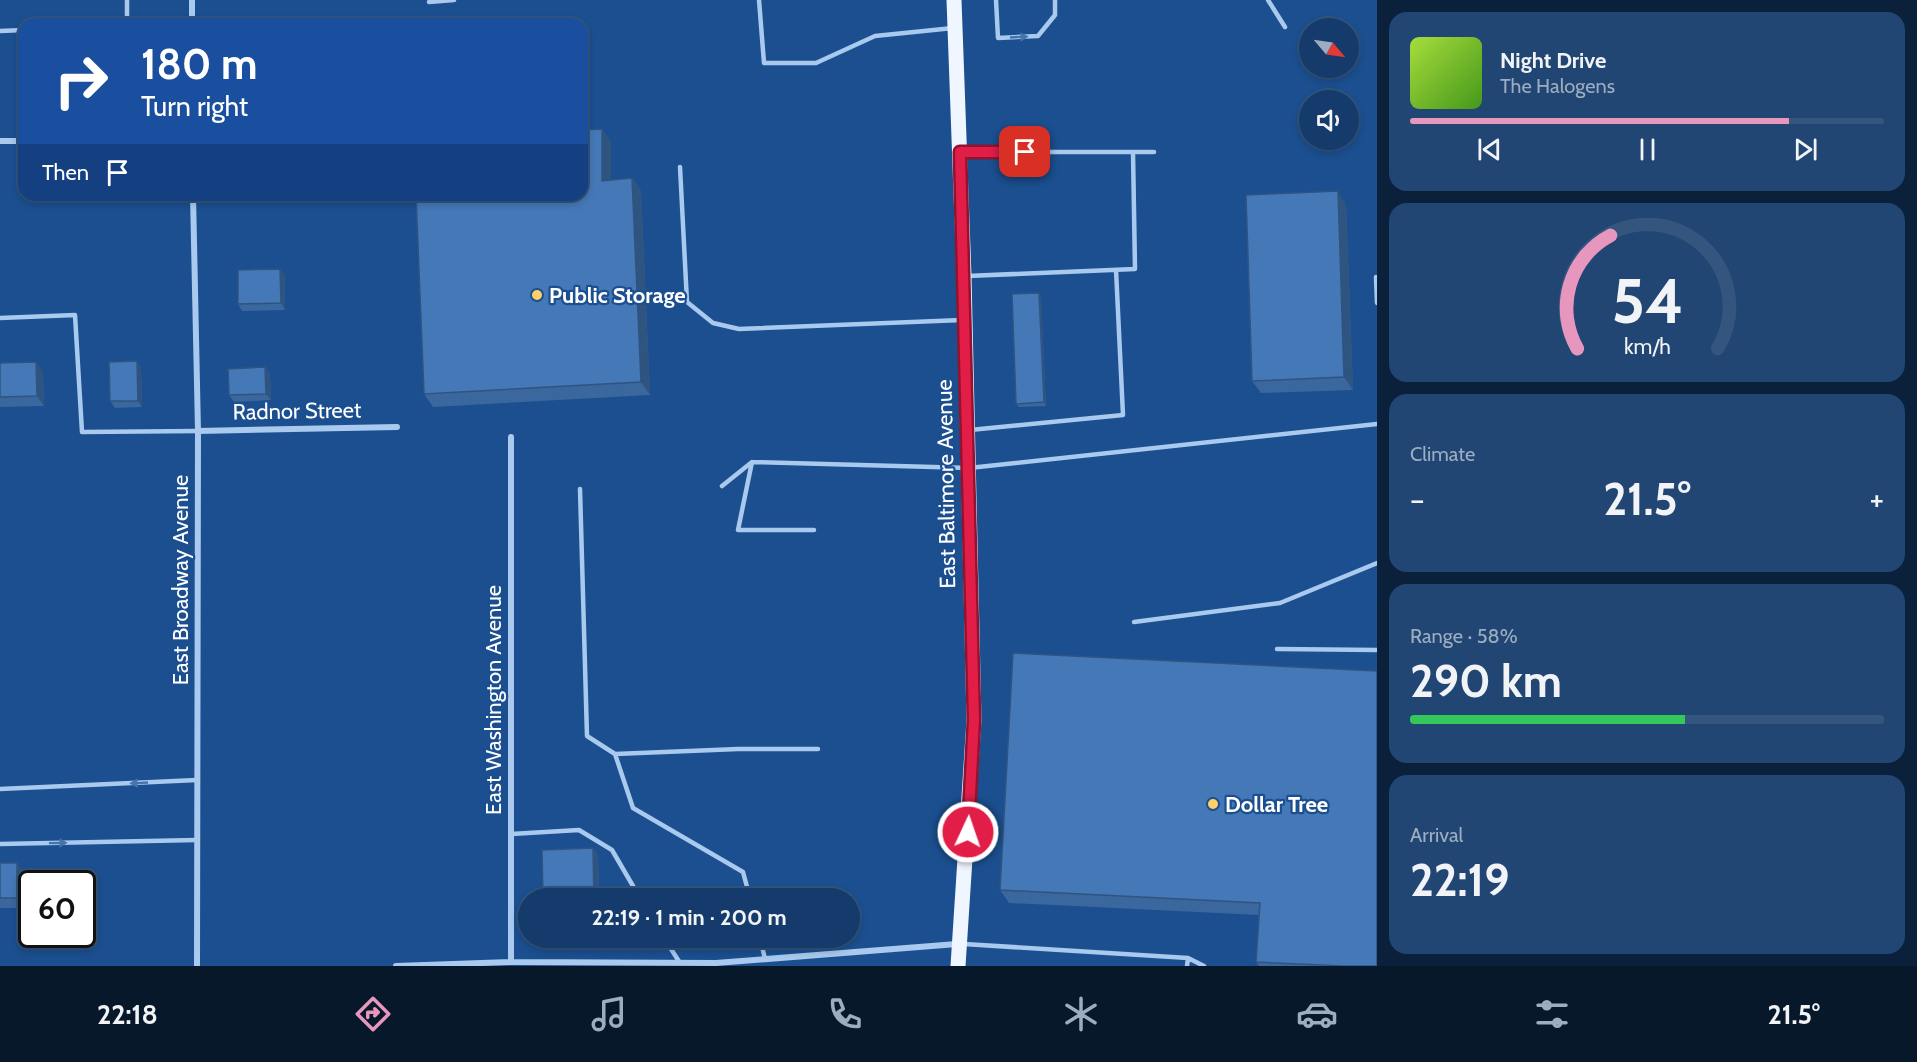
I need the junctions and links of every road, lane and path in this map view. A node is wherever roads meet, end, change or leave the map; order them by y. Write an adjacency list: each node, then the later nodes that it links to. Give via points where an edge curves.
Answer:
1 (127, 0): 10 (lane)
2 (192, 0): 11 (street)
3 (454, 0): 9 (lane)
4 (759, 0): 13 (lane, via 764,63 816,63 875,36)
5 (954, 0): 13 (main road, East Baltimore Avenue)
6 (996, 0): 7 (lane, one-way to 7, via 998,38 1038,36 1055,15)
7 (1055, 0)
8 (1268, 0): 12 (lane)
9 (429, 2)
10 (127, 18)
11 (192, 18)
12 (1285, 27)
13 (954, 28): 18 (main road, East Baltimore Avenue)
14 (18, 30): 15 (lane)
15 (0, 31)
16 (0, 141): 17 (street)
17 (18, 141)
18 (960, 152): 19 (lane); 24 (main road, East Baltimore Avenue)
19 (1133, 152): 20 (lane); 23 (lane, via 1135,269)
20 (1154, 152)
21 (680, 167): 28 (lane, via 687,302 712,323 739,329)
22 (193, 201): 32 (street, East Broadway Avenue)
23 (1116, 270): 24 (lane); 31 (lane, via 1124,415)
24 (964, 276): 28 (main road, East Baltimore Avenue)
25 (1376, 277): 26 (lane)
26 (1377, 303)
27 (0, 318): 32 (lane, via 75,315 82,432)
28 (965, 320): 31 (main road, East Baltimore Avenue)
29 (1377, 424): 35 (lane)
30 (396, 427): 32 (street, Radnor Street)
31 (968, 430): 35 (main road, East Baltimore Avenue)
32 (198, 431): 45 (street, East Broadway Avenue)
33 (511, 437): 47 (street, East Washington Avenue)
34 (752, 462): 35 (lane); 36 (lane); 38 (lane, via 738,530)
35 (969, 468): 52 (main road, East Baltimore Avenue, via 974,720)
36 (722, 486)
37 (580, 489): 44 (lane, via 587,736)
38 (814, 530)
39 (1377, 563): 40 (lane, via 1280,603)
40 (1134, 622)
41 (1277, 649): 42 (lane)
42 (1377, 650)
43 (818, 749): 44 (lane)
44 (615, 754): 51 (lane, via 633,808 743,872)
45 (197, 780): 46 (lane, one-way to 46); 48 (street, East Broadway Avenue)
46 (0, 789)
47 (511, 834): 50 (lane, via 579,830 612,850); 57 (street, East Washington Avenue)
48 (197, 840): 49 (lane, one-way to 48); 61 (street, East Broadway Avenue)
49 (0, 844)
50 (634, 888)
51 (747, 888)
52 (961, 944): 55 (lane); 56 (street); 64 (main road, East Baltimore Avenue)
53 (670, 948): 58 (lane)
54 (762, 948): 56 (lane)
55 (1188, 958): 65 (lane); 66 (lane)
56 (765, 959): 60 (street)
57 (511, 962): 59 (street); 63 (street)
58 (680, 963): 59 (street); 60 (street)
59 (647, 964)
60 (716, 964)
61 (197, 966)
62 (396, 966): 63 (street)
63 (422, 966)
64 (958, 966)
65 (1187, 966)
66 (1203, 966)

